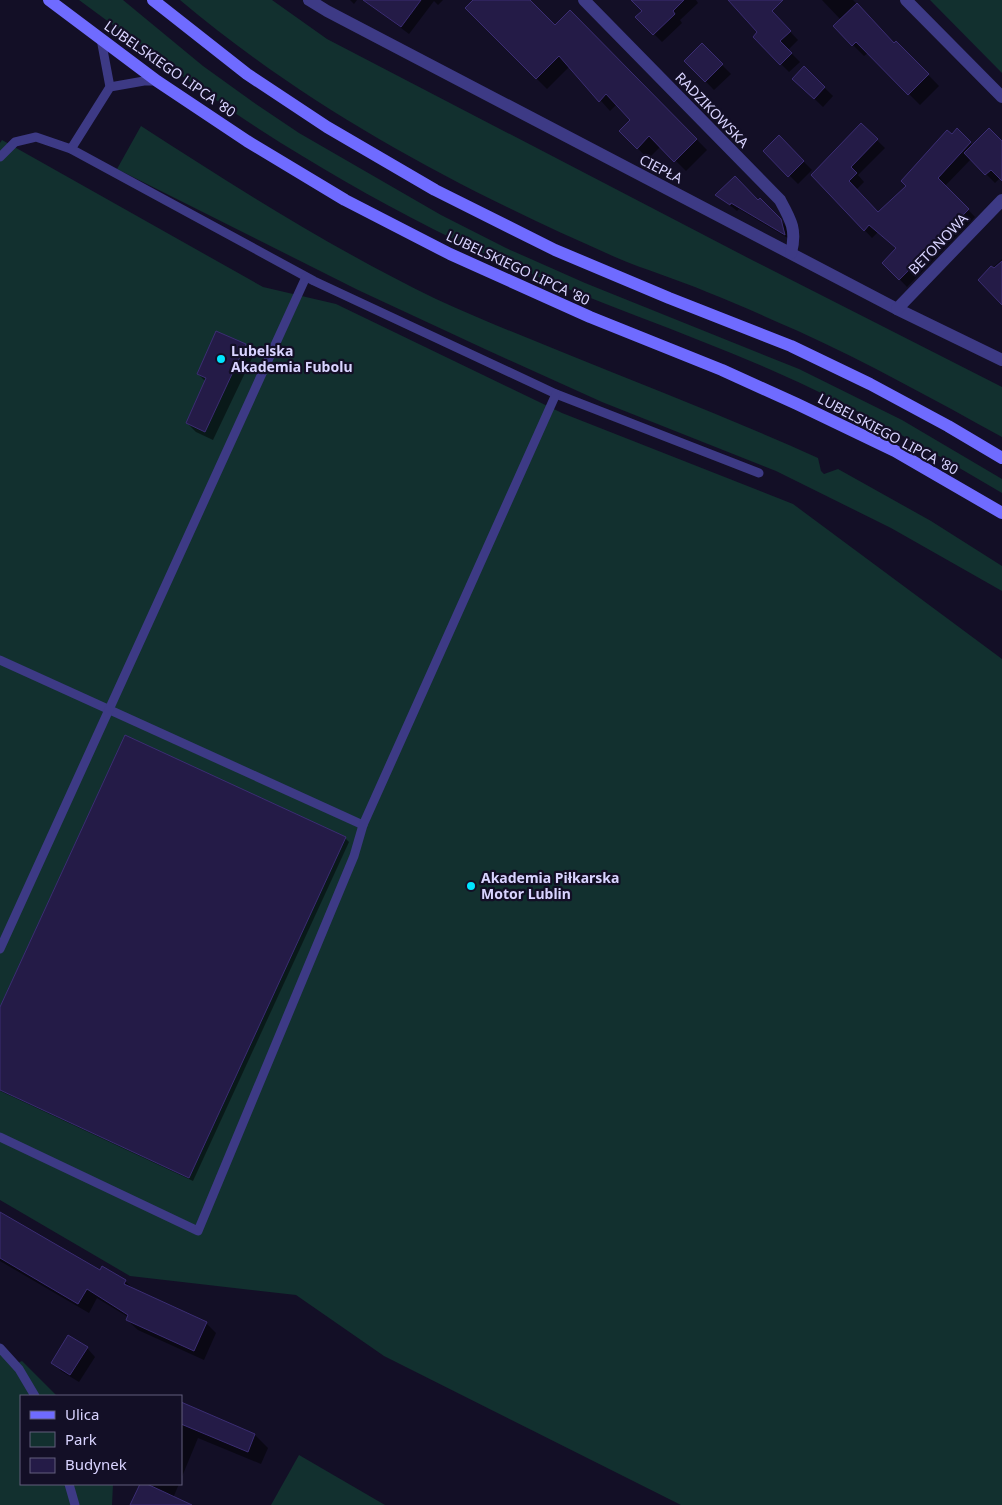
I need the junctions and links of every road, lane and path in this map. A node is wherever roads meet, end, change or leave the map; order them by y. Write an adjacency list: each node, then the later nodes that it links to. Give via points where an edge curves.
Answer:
1 (49, 0): 6 (main road, LUBELSKIEGO LIPCA '80)
2 (153, 0): 18 (main road, via 254,79 327,127 436,190 555,250 791,346 948,426)
3 (309, 0): 13 (street, CIEPŁA)
4 (584, 0): 13 (street, RADZIKOWSKA, via 780,200 792,223 795,239)
5 (906, 0): 9 (street)
6 (101, 39): 7 (main road, LUBELSKIEGO LIPCA '80); 8 (lane)
7 (157, 81): 8 (lane); 20 (main road, LUBELSKIEGO LIPCA '80, via 247,141 345,200 442,250 590,317 797,404 895,451)
8 (110, 87): 10 (lane)
9 (1002, 97)
10 (71, 149): 11 (lane, via 36,137 15,142); 14 (lane)
11 (0, 157)
12 (1002, 200): 15 (street, BETONOWA)
13 (791, 253): 15 (street, CIEPŁA)
14 (306, 277): 17 (lane); 22 (lane)
15 (897, 310): 16 (street, CIEPŁA)
16 (1002, 360)
17 (556, 394): 19 (lane); 23 (lane)
18 (1002, 458)
19 (759, 472)
20 (1002, 513)
21 (0, 660): 22 (lane)
22 (108, 710): 23 (lane); 24 (lane)
23 (363, 825): 25 (lane, via 354,856 198,1231)
24 (0, 949)
25 (0, 1137)
26 (0, 1348): 27 (lane, via 19,1369)
27 (34, 1395)
28 (68, 1485): 29 (lane)
29 (75, 1505)

